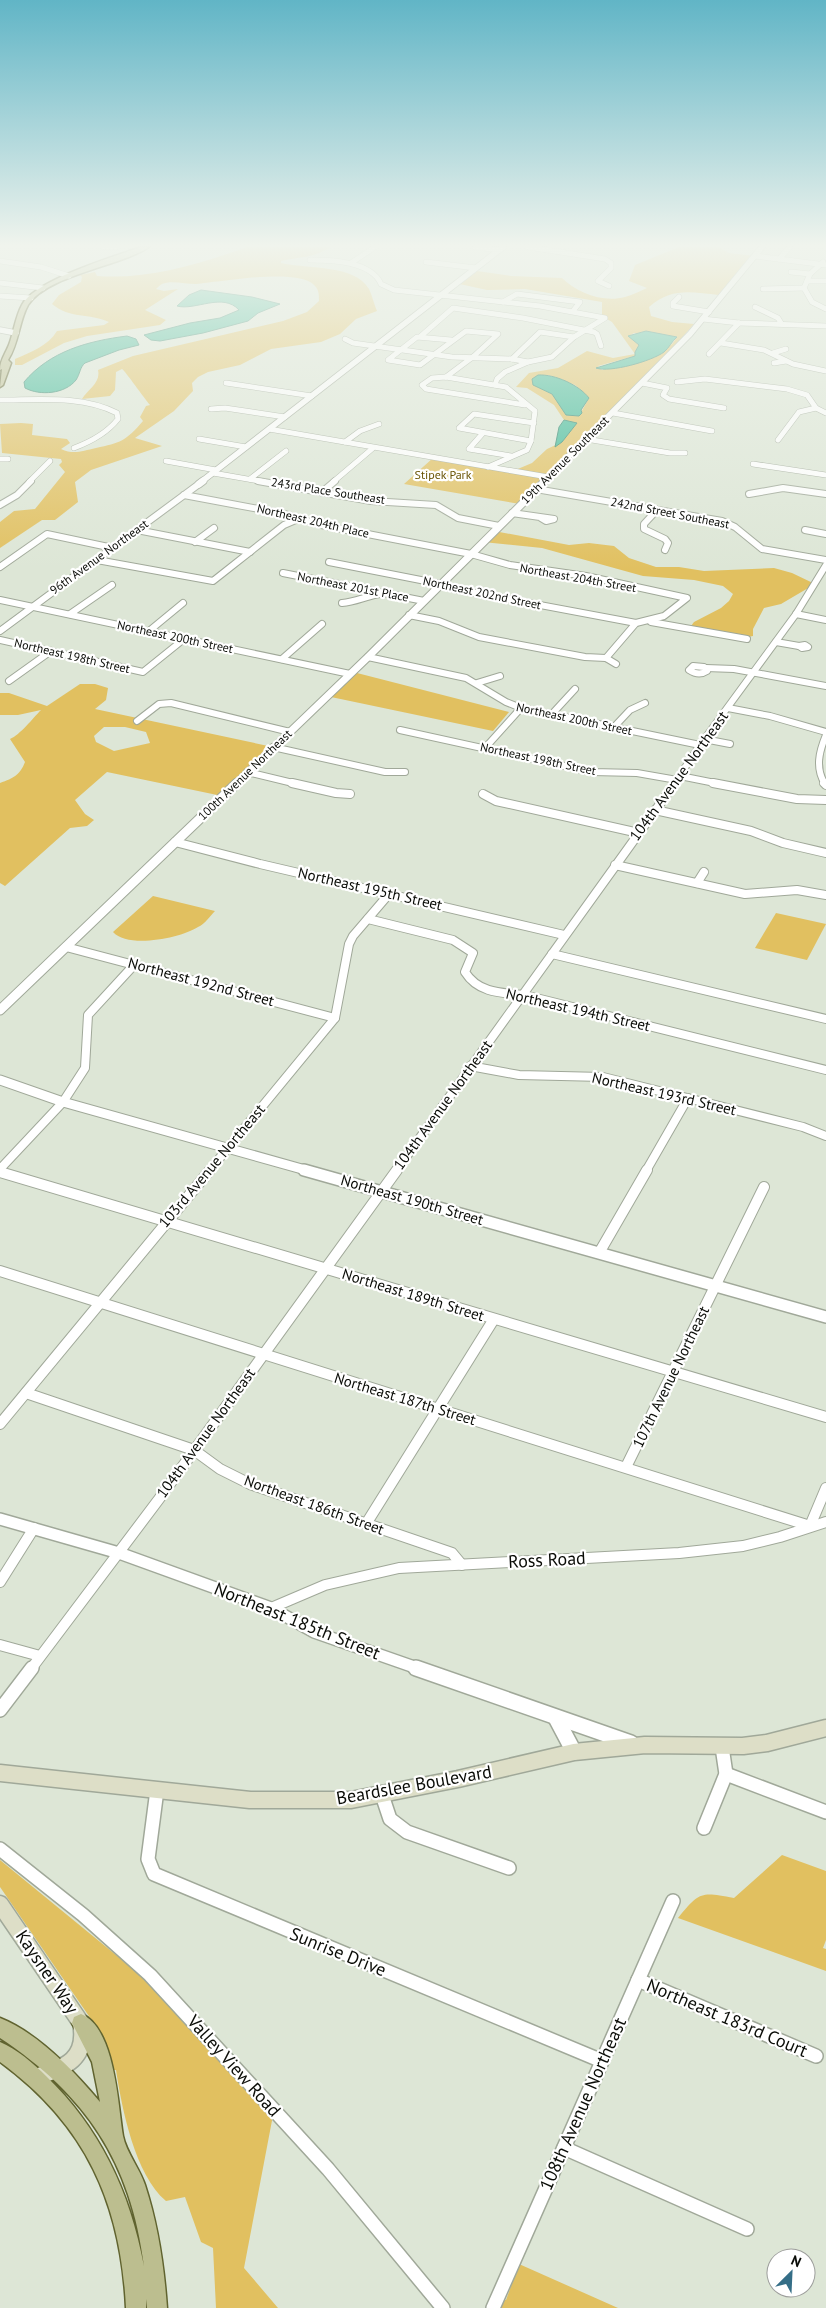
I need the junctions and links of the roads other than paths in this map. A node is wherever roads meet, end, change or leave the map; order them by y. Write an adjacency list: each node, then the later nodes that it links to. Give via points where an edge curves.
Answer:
1 (8, 355): 12 (main road)
2 (365, 355): 25 (street)
3 (394, 355): 4 (street, via 388,360 420,365)
4 (433, 355): 10 (street)
5 (473, 355): 10 (street)
6 (516, 355): 11 (street)
7 (555, 355): 14 (street)
8 (669, 355): 21 (street, 19th Avenue Southeast)
9 (777, 355): 13 (street)
10 (468, 359): 11 (street); 18 (street)
11 (512, 359): 14 (street)
12 (6, 361): 16 (main road); 22 (main road)
13 (786, 361): 15 (street); 17 (street)
14 (528, 362): 23 (street, via 505,372)
15 (774, 363)
16 (0, 368)
17 (826, 371)
18 (446, 377): 23 (street); 27 (street, via 432,378 422,388)
19 (677, 382): 29 (street, via 705,379 787,389 807,395)
20 (226, 383): 25 (street)
21 (642, 384): 28 (street, via 667,388 663,395 669,399); 32 (street, 19th Avenue Southeast)
22 (0, 385)
23 (495, 386): 24 (street)
24 (511, 390): 27 (street)
25 (312, 396): 33 (street)
26 (0, 400): 46 (street, via 90,403 106,406 116,413 118,419 112,426)
27 (525, 405): 34 (street, via 535,411)
28 (724, 408)
29 (816, 408): 31 (street); 42 (street, via 799,412)
30 (211, 409): 33 (street)
31 (826, 412)
32 (613, 413): 38 (street); 41 (street, 19th Avenue Southeast)
33 (285, 417): 37 (street)
34 (534, 423): 36 (street, via 474,414); 43 (street)
35 (379, 424): 44 (street, via 360,431)
36 (459, 428): 39 (street)
37 (269, 429): 44 (street); 45 (street)
38 (712, 431)
39 (483, 433): 43 (street); 50 (street, via 469,449)
40 (200, 439): 45 (street)
41 (586, 439): 49 (street); 59 (street, 19th Avenue Southeast)
42 (778, 440)
43 (531, 441): 50 (street, via 527,450)
44 (346, 442): 47 (street)
45 (246, 447): 57 (street)
46 (74, 448)
47 (373, 448): 56 (street); 63 (street)
48 (286, 451): 60 (street)
49 (685, 453)
50 (511, 456): 56 (street)
51 (1, 458): 52 (street)
52 (8, 460)
53 (50, 461): 68 (street)
54 (166, 461): 57 (street, 243rd Place Southeast)
55 (753, 464): 58 (street)
56 (488, 467): 59 (street)
57 (215, 472): 60 (street, 243rd Place Southeast); 61 (street)
58 (826, 475)
59 (548, 476): 62 (street, 19th Avenue Southeast)
60 (250, 479): 63 (street, 243rd Place Southeast)
61 (199, 484): 66 (street, 96th Avenue Northeast)
62 (536, 488): 70 (street, 242nd Street Southeast); 71 (street, 19th Avenue Southeast)
63 (322, 492): 74 (street, 243rd Place Southeast, via 371,501 436,505 458,518)
64 (749, 494): 65 (street, via 783,488)
65 (826, 494)
66 (184, 495): 72 (street, Northeast 204th Place); 76 (street, 96th Avenue Northeast)
67 (0, 498): 68 (street)
68 (12, 498): 69 (street)
69 (0, 506)
70 (658, 510): 82 (street, via 644,524 644,529 665,539 668,543); 85 (street, 242nd Street Southeast, via 730,523 742,529 762,548)
71 (512, 513): 73 (street); 74 (street, 19th Avenue Southeast)
72 (298, 518): 83 (street); 84 (street, Northeast 204th Place)
73 (541, 518)
74 (499, 526): 79 (street, 19th Avenue Southeast)
75 (214, 528): 80 (street)
76 (137, 530): 80 (street); 81 (street, 96th Avenue Northeast)
77 (805, 530): 78 (street)
78 (826, 534)
79 (487, 537): 84 (street, 100th Avenue Northeast)
80 (195, 542): 83 (street)
81 (113, 548): 86 (street, 96th Avenue Northeast); 90 (street, via 47,534)
82 (665, 550)
83 (250, 552): 86 (street, via 213,582)
84 (471, 554): 94 (street, 100th Avenue Northeast); 98 (street, Northeast 204th Street, via 510,565 586,576)
85 (814, 558): 87 (street, 242nd Street Southeast)
86 (96, 560): 103 (street, 96th Avenue Northeast)
87 (826, 560)
88 (329, 562): 94 (street, Northeast 202nd Street)
89 (826, 565): 92 (street)
90 (0, 567)
91 (283, 573): 97 (street, Northeast 201st Place)
92 (818, 578): 93 (street); 96 (street)
93 (826, 579)
94 (442, 584): 100 (street, 100th Avenue Northeast); 109 (street, Northeast 202nd Street, via 449,588)
95 (112, 585): 104 (street)
96 (810, 593): 105 (street, 104th Avenue Northeast)
97 (388, 594): 100 (street, Northeast 201st Place); 102 (street)
98 (686, 598): 108 (street, via 676,611)
99 (0, 600): 103 (street, Northeast 200th Street)
100 (424, 601): 106 (street, 100th Avenue Northeast)
101 (183, 603): 112 (street)
102 (342, 603)
103 (33, 606): 104 (street, Northeast 200th Street); 111 (street, 96th Avenue Northeast)
104 (70, 614): 112 (street, Northeast 200th Street)
105 (796, 614): 107 (street); 117 (street, 104th Avenue Northeast)
106 (409, 615): 118 (street, via 439,621 468,634); 121 (street, 100th Avenue Northeast)
107 (826, 620)
108 (649, 622): 109 (street, Northeast 202nd Street); 114 (street)
109 (636, 623): 122 (street)
110 (322, 624): 123 (street)
111 (0, 631)
112 (149, 632): 113 (street, Northeast 200th Street)
113 (184, 639): 120 (street, Northeast 198th Street, via 143,672); 123 (street, Northeast 200th Street)
114 (747, 639)
115 (0, 640): 120 (street, Northeast 198th Street)
116 (534, 640): 118 (street)
117 (776, 642): 119 (street); 128 (street, 104th Avenue Northeast)
118 (528, 646): 122 (street)
119 (799, 646)
120 (51, 651): 131 (street)
121 (368, 657): 127 (street, Northeast 200th Street); 129 (street, 100th Avenue Northeast)
122 (606, 658): 125 (street)
123 (282, 659): 129 (street, Northeast 200th Street)
124 (436, 663): 127 (street)
125 (616, 664)
126 (706, 668): 128 (street)
127 (428, 670): 132 (street, Northeast 200th Street)
128 (752, 672): 133 (street); 137 (street, 104th Avenue Northeast)
129 (350, 674): 142 (street, 100th Avenue Northeast)
130 (500, 676): 132 (street)
131 (9, 681)
132 (478, 683): 136 (street, Northeast 200th Street, via 505,704)
133 (826, 686)
134 (575, 689): 138 (street)
135 (645, 703): 140 (street, via 630,710)
136 (520, 708): 138 (street, Northeast 200th Street); 147 (street)
137 (728, 708): 143 (street, via 770,716); 144 (street, 104th Avenue Northeast)
138 (552, 714): 140 (street, Northeast 200th Street)
139 (137, 720): 142 (street, via 164,703)
140 (614, 727): 144 (street, Northeast 200th Street)
141 (400, 730): 147 (street, Northeast 198th Street)
142 (290, 732): 146 (street, 100th Avenue Northeast)
143 (826, 733): 151 (street, via 818,756 820,774)
144 (702, 742): 145 (street); 150 (street, 104th Avenue Northeast)
145 (730, 744)
146 (273, 747): 148 (street, 100th Avenue Northeast); 149 (street, via 386,772)
147 (485, 748): 150 (street, Northeast 198th Street, via 592,772)
148 (247, 772): 152 (street); 157 (street, 100th Avenue Northeast)
149 (405, 772)
150 (679, 778): 154 (street, Northeast 198th Street, via 797,799); 155 (street, 104th Avenue Northeast)
151 (826, 785)
152 (350, 794)
153 (483, 794): 156 (street, via 496,801)
154 (826, 800)
155 (655, 810): 156 (street, 104th Avenue Northeast); 158 (street, via 751,831 783,843)
156 (639, 833): 159 (street, 104th Avenue Northeast)
157 (176, 842): 162 (street, Northeast 195th Street); 166 (street, 100th Avenue Northeast)
158 (826, 853)
159 (615, 864): 161 (street); 165 (street, 104th Avenue Northeast)
160 (704, 872): 161 (street)
161 (697, 883): 163 (street, via 745,894 805,890)
162 (389, 894): 164 (street, 103rd Avenue Northeast); 165 (street, Northeast 195th Street)
163 (826, 895)
164 (368, 919): 169 (street, Northeast 194th Street, via 453,940 473,954 465,972 469,981 490,991); 171 (street, 103rd Avenue Northeast, via 349,944)
165 (564, 935): 167 (street, 104th Avenue Northeast)
166 (66, 947): 168 (street, Northeast 192nd Street); 170 (street, 100th Avenue Northeast)
167 (552, 954): 169 (street, 104th Avenue Northeast); 172 (street)
168 (134, 965): 171 (street, Northeast 192nd Street); 177 (street, via 88,1015 85,1068)
169 (524, 995): 173 (street, 104th Avenue Northeast); 174 (street, Northeast 194th Street)
170 (0, 1010)
171 (335, 1018): 179 (street, 103rd Avenue Northeast)
172 (826, 1019)
173 (470, 1066): 176 (street, Northeast 193rd Street, via 519,1075 603,1077); 182 (street, 104th Avenue Northeast)
174 (826, 1070)
175 (0, 1080): 177 (street, Northeast 190th Street)
176 (688, 1098): 178 (street, Northeast 193rd Street, via 803,1127); 184 (street)
177 (63, 1102): 179 (street, Northeast 190th Street); 180 (street)
178 (826, 1136)
179 (227, 1148): 182 (street, Northeast 190th Street); 183 (street, 103rd Avenue Northeast)
180 (0, 1171): 183 (street, Northeast 189th Street)
181 (764, 1186): 187 (street, 107th Avenue Northeast)
182 (381, 1192): 184 (street, Northeast 190th Street); 185 (street, 104th Avenue Northeast)
183 (166, 1222): 185 (street, Northeast 189th Street); 188 (street, 103rd Avenue Northeast)
184 (599, 1253): 187 (street, Northeast 190th Street)
185 (325, 1269): 190 (street, Northeast 189th Street); 191 (street, 104th Avenue Northeast)
186 (0, 1272): 188 (street, Northeast 187th Street)
187 (716, 1286): 189 (street, Northeast 190th Street); 192 (street, 107th Avenue Northeast)
188 (98, 1302): 191 (street, Northeast 187th Street); 193 (street, 103rd Avenue Northeast)
189 (826, 1317)
190 (494, 1319): 192 (street, Northeast 189th Street); 194 (street)
191 (264, 1354): 194 (street, Northeast 187th Street); 197 (street, 104th Avenue Northeast)
192 (674, 1372): 195 (street, Northeast 189th Street); 198 (street, 107th Avenue Northeast)
193 (26, 1393): 196 (street, 103rd Avenue Northeast); 197 (street, Northeast 186th Street)
194 (436, 1408): 198 (street, Northeast 187th Street); 201 (street)
195 (826, 1417)
196 (0, 1424)
197 (194, 1450): 201 (street, Northeast 186th Street, via 244,1481); 204 (street, 104th Avenue Northeast)
198 (626, 1467): 202 (street, Northeast 187th Street)
199 (826, 1488): 202 (street)
200 (0, 1519): 203 (street, Northeast 185th Street)
201 (366, 1524): 205 (street, Northeast 186th Street, via 452,1553)
202 (821, 1526): 205 (street, Ross Road, via 743,1546 679,1553)
203 (34, 1528): 204 (street, Northeast 185th Street); 206 (street)
204 (119, 1553): 207 (street, Northeast 185th Street); 209 (street, 104th Avenue Northeast)
205 (462, 1565): 207 (street, Ross Road, via 400,1568 357,1576 325,1585)
206 (0, 1582)
207 (271, 1608): 211 (street, Northeast 185th Street, via 314,1632)
208 (0, 1646): 209 (street)
209 (40, 1656): 210 (street, 104th Avenue Northeast)
210 (0, 1710)
211 (556, 1718): 213 (street, Northeast 185th Street); 215 (street)
212 (826, 1728): 214 (main road, Beardslee Boulevard, via 767,1743)
213 (639, 1746): 214 (main road, Beardslee Boulevard); 215 (main road, Beardslee Boulevard)
214 (722, 1747): 217 (street)
215 (574, 1752): 219 (main road, Beardslee Boulevard)
216 (0, 1773): 218 (main road, Beardslee Boulevard)
217 (726, 1774): 220 (street); 221 (street)
218 (157, 1790): 219 (main road, Beardslee Boulevard, via 250,1800 317,1802); 231 (street, Sunrise Drive, via 148,1859 154,1874)
219 (382, 1795): 223 (street, via 390,1819 407,1832)
220 (826, 1812)
221 (704, 1828)
222 (0, 1849): 239 (street, Valley View Road, via 83,1915 150,1975 328,2169)
223 (508, 1868)
224 (672, 1901): 226 (street, 108th Avenue Northeast)
225 (0, 1904): 227 (main road, Kaysner Way)
226 (638, 1980): 230 (street, Northeast 183rd Court); 231 (street, 108th Avenue Northeast)
227 (81, 2023): 232 (main road, Kaysner Way, via 81,2050); 234 (main road, via 96,2043 105,2066)
228 (0, 2027): 232 (main road, via 36,2050)
229 (0, 2052): 233 (main road)
230 (816, 2056)
231 (602, 2060): 235 (street, 108th Avenue Northeast)
232 (59, 2070): 233 (main road, Kaysner Way); 234 (main road, via 96,2111)
233 (36, 2077): 237 (main road, via 79,2126 112,2186 127,2232 137,2289)
234 (115, 2140): 238 (main road, via 144,2207 155,2266)
235 (564, 2148): 236 (street); 240 (street, 108th Avenue Northeast)
236 (747, 2229)
237 (136, 2308)
238 (158, 2308)
239 (443, 2308)
240 (493, 2308)

